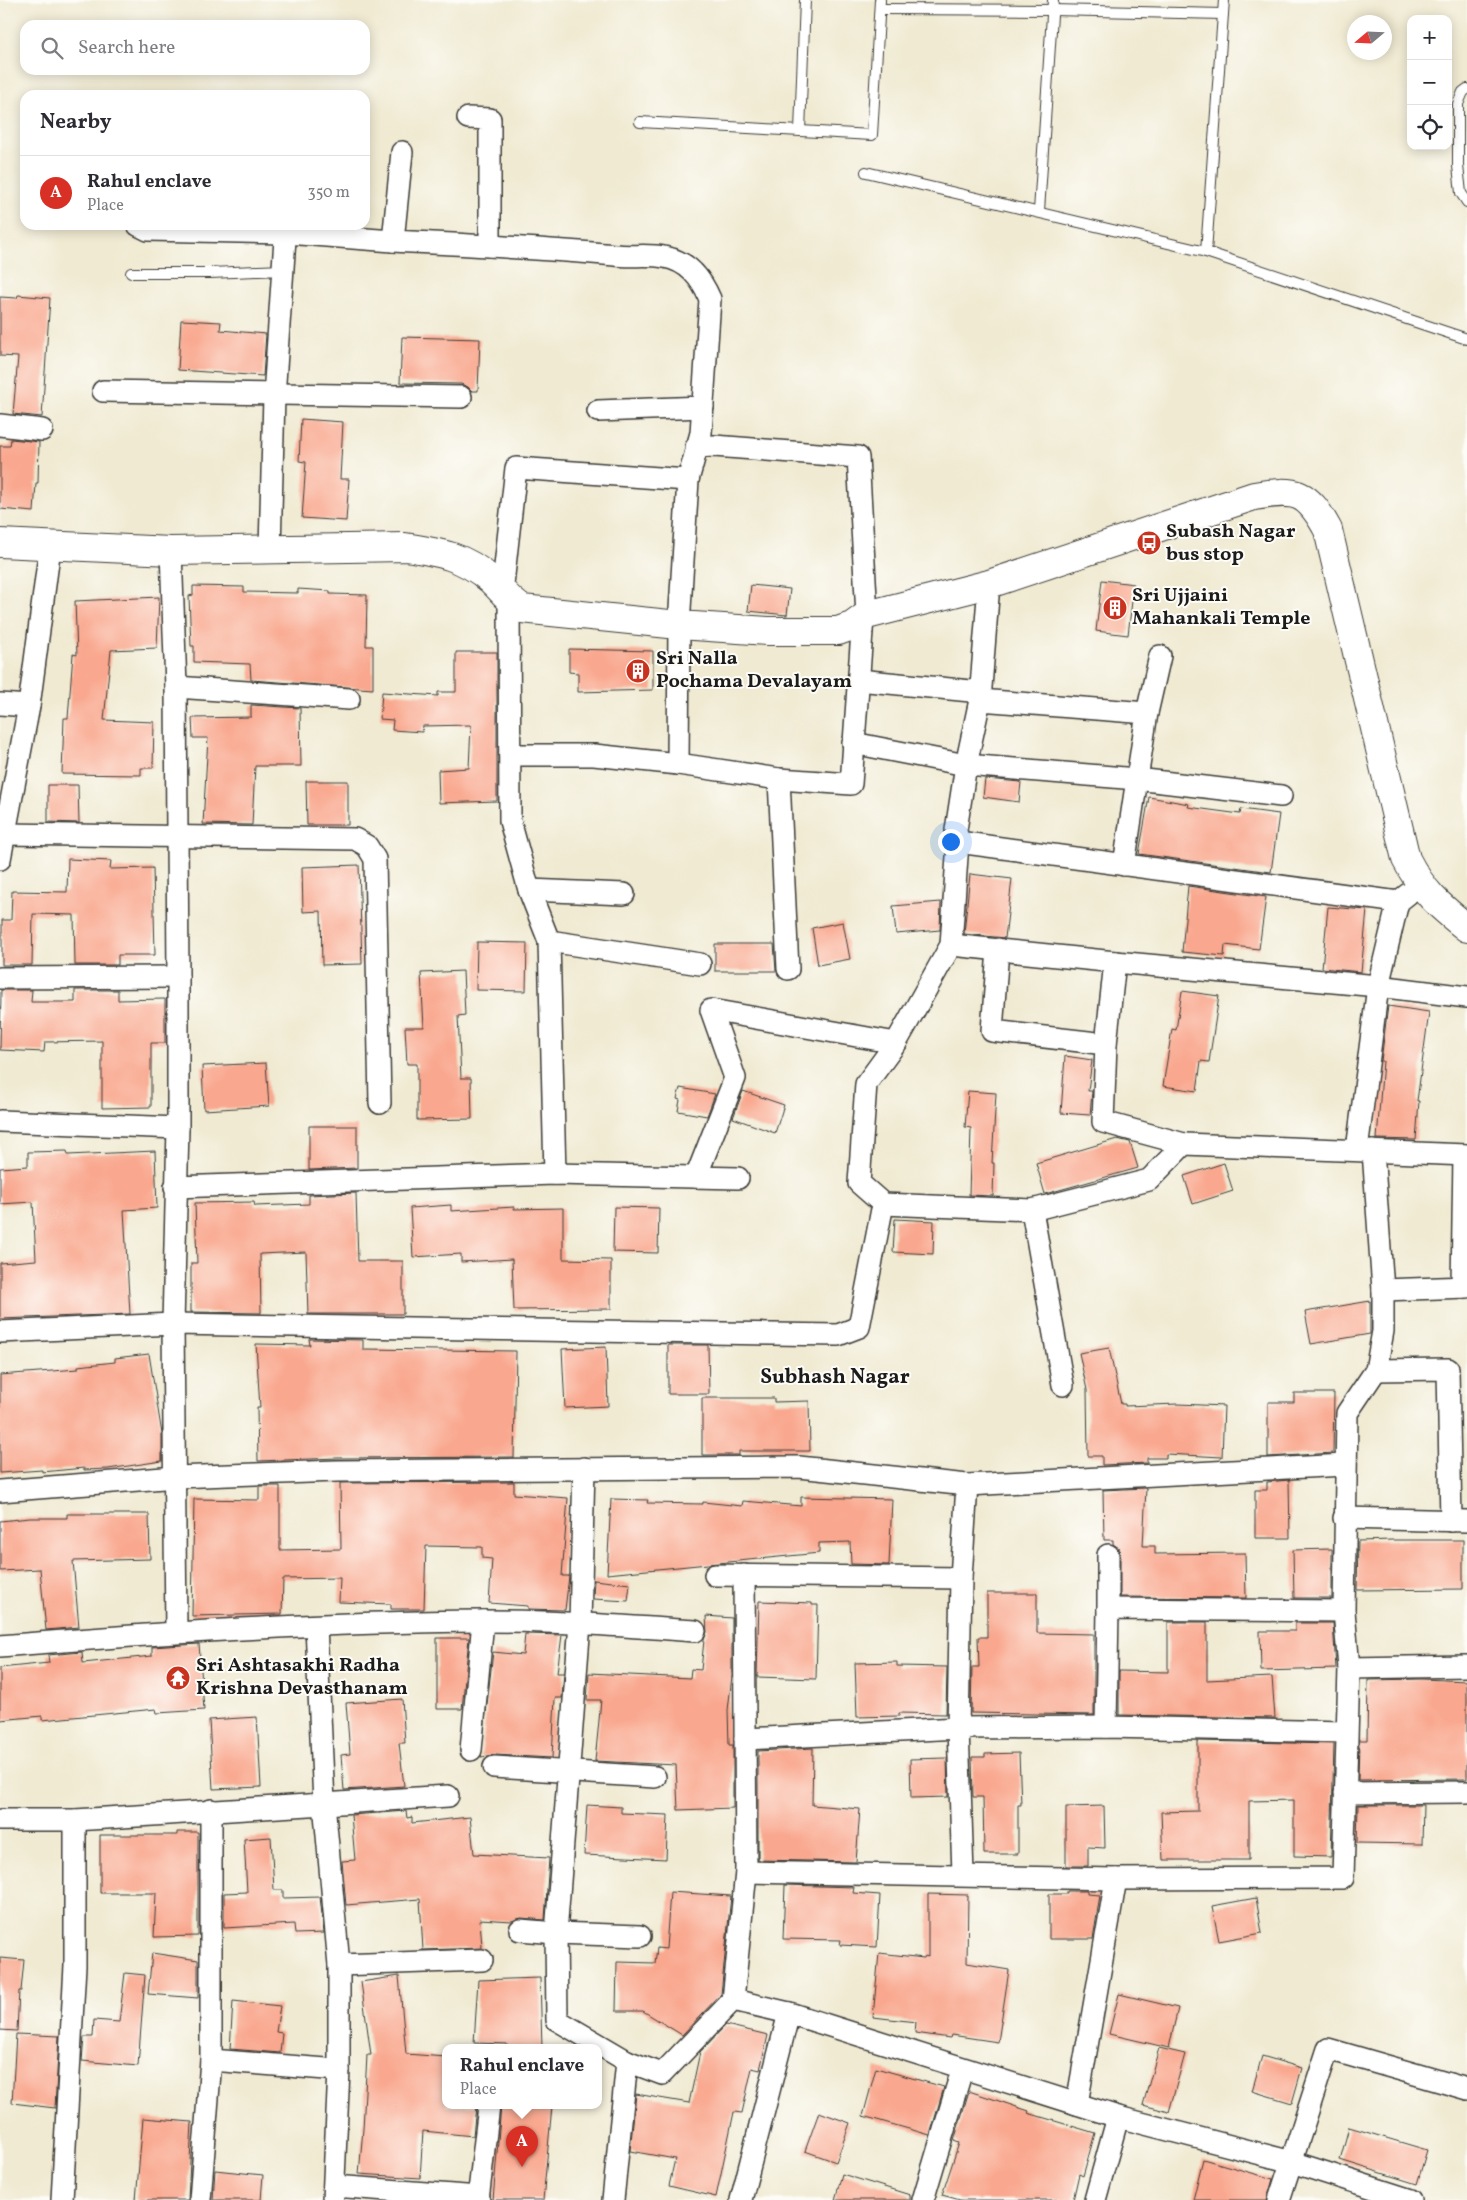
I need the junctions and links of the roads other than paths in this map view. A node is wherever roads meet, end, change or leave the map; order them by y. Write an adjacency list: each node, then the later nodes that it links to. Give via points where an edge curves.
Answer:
1 (805, 0): 9 (lane)
2 (1224, 0): 5 (lane)
3 (880, 4): 4 (lane); 9 (lane, via 872,135)
4 (1053, 5): 5 (lane); 13 (lane)
5 (1223, 14): 18 (lane)
6 (1467, 89): 12 (lane, via 1458,104 1458,166 1461,193)
7 (468, 118): 17 (street, via 490,119)
8 (640, 122): 9 (lane)
9 (800, 132)
10 (402, 152): 16 (street)
11 (866, 172): 13 (lane)
12 (1467, 202)
13 (1039, 211): 18 (lane)
14 (286, 230): 19 (street)
15 (295, 230): 16 (street)
16 (393, 241): 17 (street)
17 (490, 246): 25 (street, via 665,257 690,268 702,281 710,299)
18 (1206, 252): 21 (lane)
19 (282, 270): 20 (lane); 23 (street)
20 (131, 272)
21 (1467, 339)
22 (103, 391): 23 (street)
23 (274, 396): 24 (street); 33 (street)
24 (462, 397)
25 (703, 407): 26 (street); 29 (street, via 701,433)
26 (598, 411)
27 (0, 425): 28 (street)
28 (42, 430)
29 (696, 447): 30 (street); 37 (street, via 858,456)
30 (688, 480): 36 (street, via 516,468); 38 (street)
31 (0, 543): 32 (street)
32 (50, 547): 34 (street); 45 (street)
33 (270, 550): 34 (street); 36 (street, via 404,547 441,553 467,562 492,581)
34 (171, 551): 41 (street)
35 (989, 584): 37 (street); 42 (street); 59 (street, via 1254,496 1280,492 1302,495 1318,511 1328,530 1406,859)
36 (505, 597): 38 (street, via 522,609); 48 (street)
37 (865, 617): 38 (street, via 838,630 768,631); 40 (street)
38 (679, 625): 49 (street)
39 (1160, 656): 46 (street)
40 (858, 680): 42 (street); 47 (street)
41 (176, 687): 43 (street); 55 (street)
42 (981, 696): 46 (street); 50 (street)
43 (349, 699)
44 (0, 704): 45 (street)
45 (30, 706): 54 (street)
46 (1147, 714): 52 (street)
47 (853, 743): 50 (street); 51 (street, via 851,784)
48 (510, 755): 49 (street, via 594,755); 60 (street, via 510,821)
49 (678, 764): 51 (street)
50 (966, 765): 52 (street); 56 (street, via 956,830)
51 (780, 779): 69 (street)
52 (1137, 779): 53 (street); 58 (street)
53 (1281, 796)
54 (5, 834): 55 (street); 57 (street)
55 (176, 836): 70 (street); 76 (street, via 355,839 367,846 374,859)
56 (958, 842): 58 (street); 65 (street)
57 (0, 859)
58 (1124, 865): 62 (street)
59 (1419, 884): 62 (street); 63 (street, via 1442,909)
60 (529, 890): 61 (street); 64 (street)
61 (624, 894)
62 (1398, 902): 72 (street)
63 (1467, 928)
64 (549, 941): 68 (street); 82 (street)
65 (951, 945): 66 (street); 74 (street)
66 (998, 949): 67 (street); 75 (street, via 992,1031)
67 (1116, 962): 72 (street); 75 (street)
68 (700, 964)
69 (788, 969)
70 (178, 977): 71 (street); 78 (street)
71 (0, 978)
72 (1378, 986): 73 (street); 80 (street)
73 (1467, 997)
74 (896, 1043): 83 (street, via 711,1010 735,1078); 86 (street, via 866,1084 859,1184)
75 (1106, 1044): 79 (street, via 1103,1122)
76 (380, 1103)
77 (0, 1121): 78 (street)
78 (178, 1128): 85 (street)
79 (1184, 1144): 80 (street); 87 (street, via 1149,1180)
80 (1365, 1150): 81 (street); 89 (street)
81 (1466, 1155): 88 (street)
82 (555, 1174): 83 (street); 85 (street)
83 (696, 1177): 84 (street)
84 (738, 1178)
85 (175, 1187): 90 (street)
86 (883, 1204): 87 (street); 90 (street, via 859,1327 838,1335)
87 (1032, 1210): 93 (street)
88 (1464, 1287): 89 (street)
89 (1383, 1290): 92 (street, via 1384,1331)
90 (173, 1324): 91 (street); 96 (street)
91 (0, 1332)
92 (1376, 1370): 94 (street, via 1346,1413); 100 (street, via 1448,1369)
93 (1063, 1385)
94 (1345, 1465): 97 (street); 99 (street)
95 (584, 1468): 96 (street); 97 (street, via 799,1467); 108 (street)
96 (176, 1477): 98 (street); 110 (street)
97 (967, 1484): 104 (street)
98 (0, 1491)
99 (1344, 1518): 100 (street); 106 (street)
100 (1459, 1521)
101 (1108, 1555): 105 (street)
102 (715, 1575): 103 (street)
103 (744, 1575): 104 (street); 118 (street)
104 (961, 1578): 116 (street)
105 (1108, 1609): 106 (street); 115 (street)
106 (1344, 1611): 114 (street)
107 (483, 1621): 108 (street); 109 (street); 119 (street)
108 (580, 1623): 111 (street); 121 (street)
109 (316, 1626): 110 (street); 126 (street)
110 (176, 1631): 112 (street)
111 (695, 1631)
112 (0, 1646)
113 (1467, 1666): 114 (street)
114 (1349, 1668): 117 (street)
115 (1106, 1727): 116 (street); 117 (street)
116 (958, 1728): 118 (street); 131 (street)
117 (1346, 1732): 124 (street)
118 (745, 1739): 130 (street)
119 (471, 1750)
120 (494, 1768): 121 (street)
121 (568, 1771): 122 (street); 134 (street)
122 (655, 1777)
123 (1467, 1792): 124 (street)
124 (1345, 1793): 132 (street, via 1343,1878)
125 (448, 1796): 126 (street)
126 (324, 1803): 127 (street); 137 (street)
127 (211, 1810): 129 (street); 142 (street)
128 (0, 1820): 129 (street)
129 (75, 1820): 153 (street, via 75,1966)
130 (746, 1872): 131 (street); 138 (street)
131 (963, 1874): 132 (street)
132 (1116, 1878): 147 (street)
133 (520, 1930): 134 (street)
134 (556, 1933): 135 (street); 140 (street, via 557,2020)
135 (640, 1936)
136 (482, 1960): 137 (street)
137 (339, 1965): 144 (street)
138 (733, 2000): 139 (street); 143 (street, via 662,2074)
139 (789, 2013): 145 (street); 156 (street)
140 (598, 2044)
141 (602, 2046): 143 (street)
142 (211, 2060): 144 (street); 154 (street)
143 (627, 2061): 155 (street)
144 (339, 2070): 151 (street)
145 (962, 2070): 147 (street); 157 (street)
146 (1467, 2089): 150 (street, via 1328,2049)
147 (1078, 2104): 149 (street)
148 (489, 2109): 152 (street)
149 (1118, 2118): 150 (street); 158 (street)
150 (1292, 2162): 159 (street); 160 (street)
151 (333, 2193): 152 (street)
152 (478, 2198)
153 (62, 2200)
154 (200, 2200)
155 (613, 2200)
156 (741, 2200)
157 (923, 2200)
158 (1095, 2200)
159 (1280, 2200)
160 (1411, 2200)

